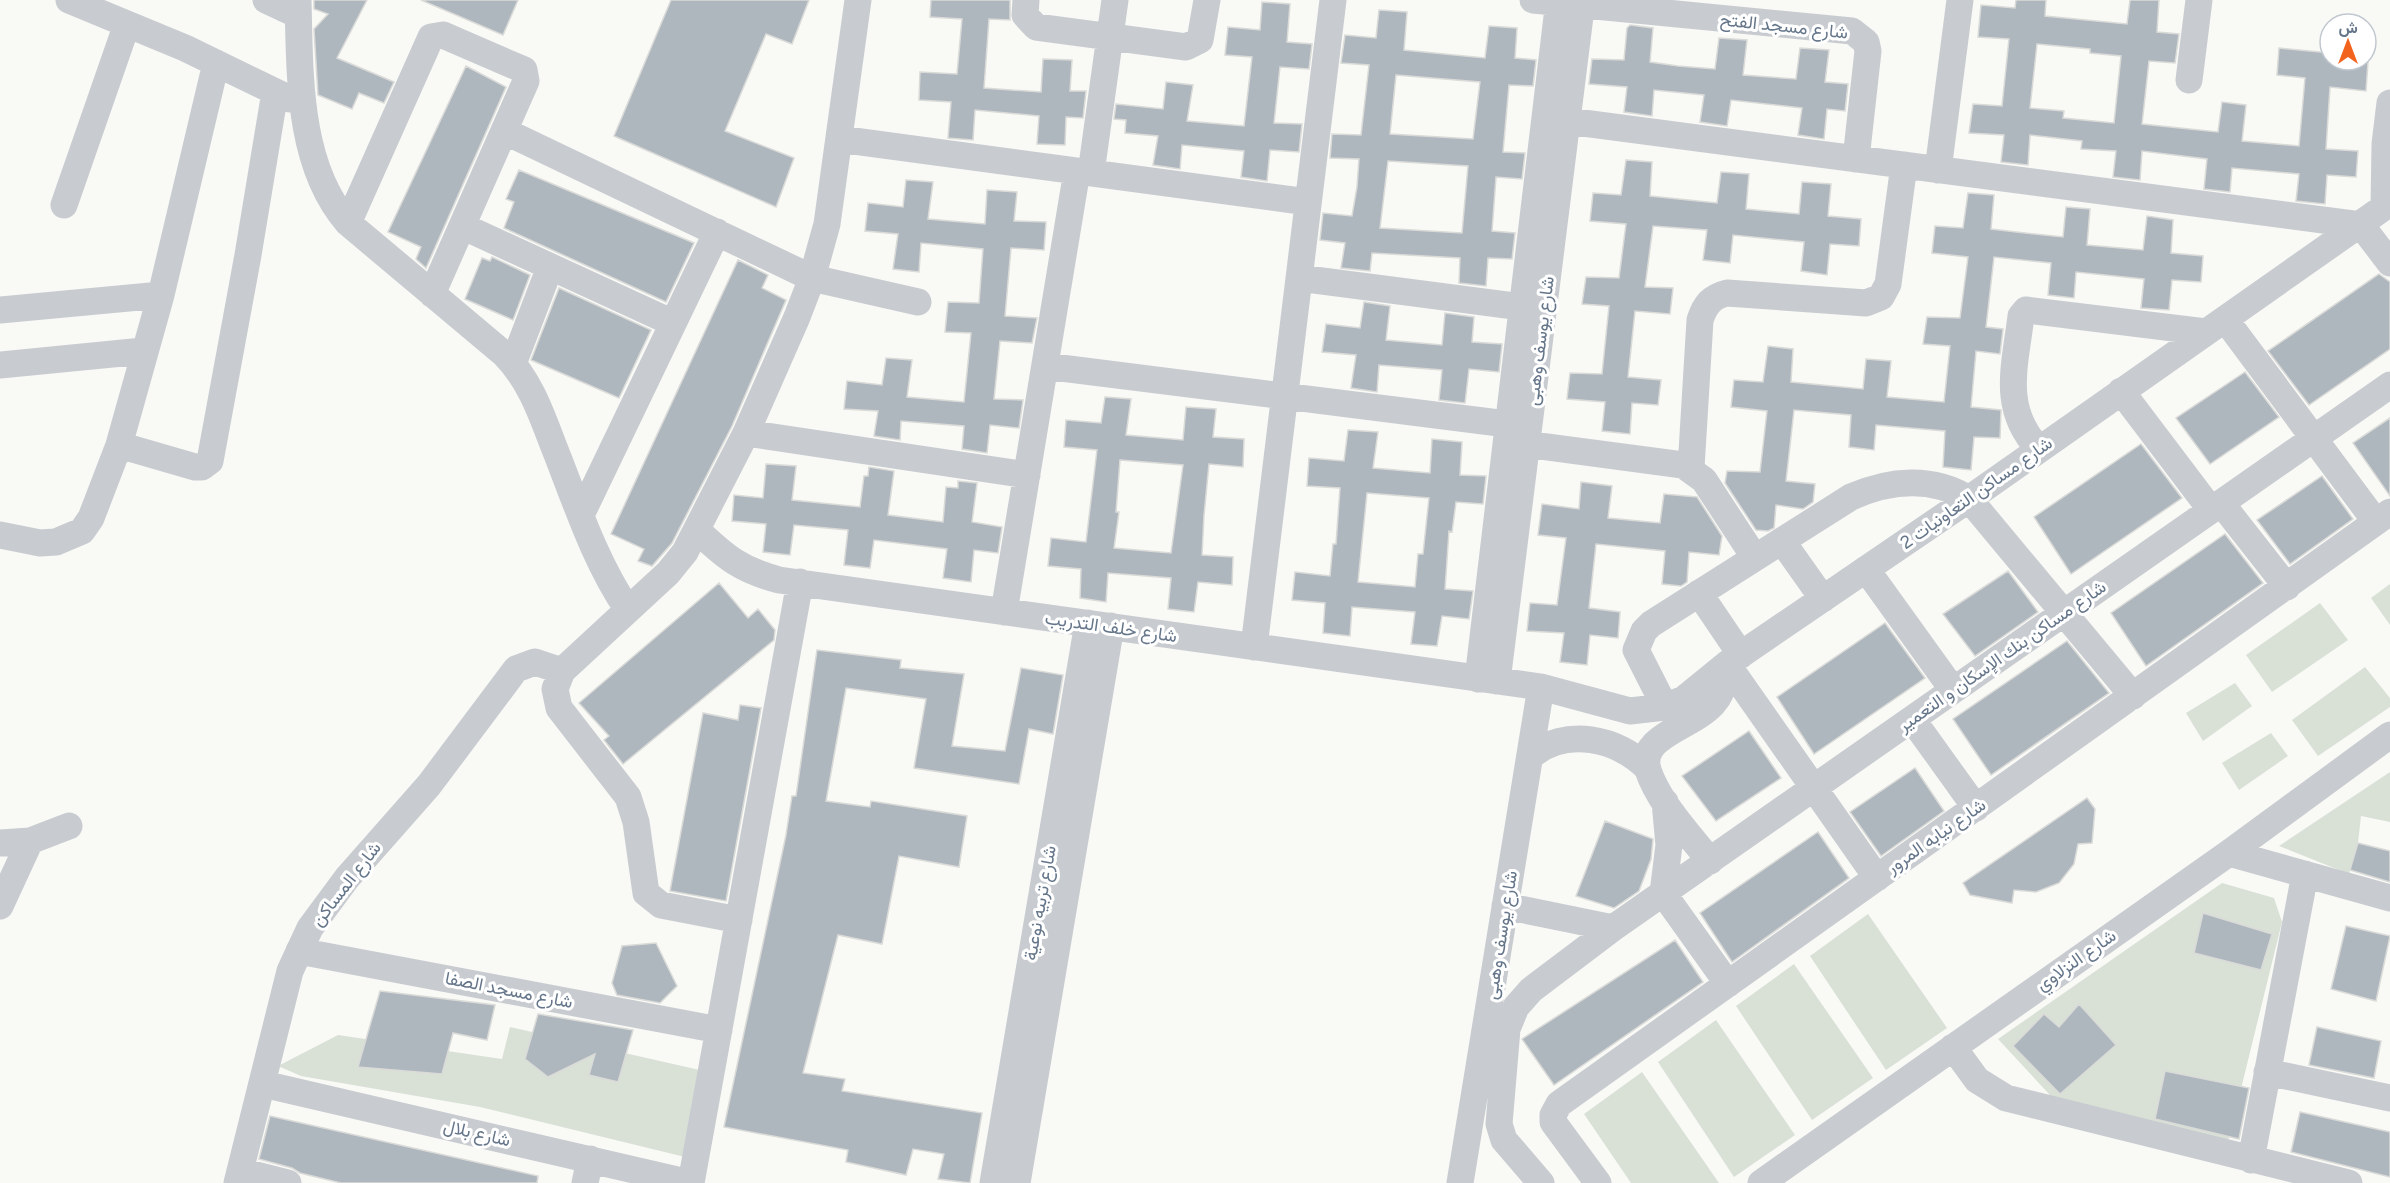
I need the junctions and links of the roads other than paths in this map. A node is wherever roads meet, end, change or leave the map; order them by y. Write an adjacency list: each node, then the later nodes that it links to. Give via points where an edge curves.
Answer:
1 (69, 0): 13 (street)
2 (266, 0): 11 (street)
3 (858, 0): 22 (street)
4 (1026, 0): 14 (street, via 1025,15 1036,27)
5 (1115, 0): 14 (street)
6 (1208, 0): 14 (street, via 1200,40 1191,46)
7 (1333, 0): 27 (street)
8 (1960, 0): 25 (street)
9 (2199, 0): 16 (street)
10 (1563, 2): 12 (street, شارع مسجد الفتح); 20 (street, شارع يوسف وهبى); 41 (street, شارع يوسف وهبى)
11 (298, 8): 19 (street)
12 (1697, 8): 23 (street, شارع مسجد الفتح, via 1860,35 1868,51)
13 (127, 24): 15 (street); 28 (street)
14 (1110, 37): 26 (street)
15 (216, 63): 17 (street); 39 (street)
16 (2189, 80)
17 (274, 92): 19 (street); 55 (street, via 210,461 195,467)
18 (2390, 103): 29 (street, via 2385,144)
19 (303, 105): 30 (street, via 329,198)
20 (1568, 121): 23 (street); 53 (street, شارع يوسف وهبى)
21 (504, 131): 30 (street, via 526,81 524,70 435,34); 32 (street); 33 (street)
22 (839, 140): 26 (street); 36 (street, via 827,224)
23 (1856, 159): 24 (street)
24 (1904, 165): 25 (street); 57 (street, via 1888,284 1881,297 1866,303 1727,293 1704,307)
25 (1938, 170): 31 (street)
26 (1084, 172): 27 (street); 48 (street)
27 (1308, 202): 37 (street)
28 (64, 205)
29 (2387, 205): 31 (street, شارع مساكن التعاونيات 2)
30 (348, 223): 38 (street)
31 (2361, 225): 34 (street); 44 (street, شارع مساكن التعاونيات 2)
32 (462, 226): 35 (street); 38 (street)
33 (717, 232): 36 (street); 43 (street)
34 (2390, 263)
35 (550, 267): 43 (street); 46 (street)
36 (812, 278): 40 (street); 52 (street)
37 (1299, 278): 41 (street); 51 (street)
38 (432, 294): 46 (street)
39 (161, 295): 42 (street); 45 (street)
40 (918, 302)
41 (1522, 307): 53 (street, شارع يوسف وهبى)
42 (0, 310)
43 (673, 323): 61 (street)
44 (2215, 326): 50 (street, شارع مساكن التعاونيات 2); 54 (street); 56 (street, via 2026,310 2020,328 2013,402 2022,427)
45 (143, 351): 47 (street); 55 (street)
46 (513, 364): 61 (street, via 535,400)
47 (0, 365)
48 (1045, 366): 51 (street); 58 (street)
49 (2390, 385): 54 (street, شارع مساكن بنك الإسكان و التعمير)
50 (2121, 391): 56 (street, شارع مساكن التعاونيات 2); 60 (street)
51 (1284, 396): 53 (street); 76 (street)
52 (746, 434): 58 (street); 63 (street)
53 (1513, 436): 57 (street, via 1675,462); 79 (street, شارع يوسف وهبى)
54 (2314, 438): 60 (street, شارع مساكن بنك الإسكان و التعمير); 62 (street)
55 (119, 445): 64 (street, via 91,518 82,531 71,538 48,542)
56 (2038, 448): 59 (street, شارع مساكن التعاونيات 2)
57 (1691, 468): 66 (street, via 1704,480)
58 (1027, 475): 73 (street)
59 (1968, 499): 65 (street, via 1955,490 1927,483 1877,488 1851,497); 67 (street, شارع مساكن التعاونيات 2); 74 (street)
60 (2216, 506): 69 (street); 74 (street, شارع مساكن بنك الإسكان و التعمير)
61 (582, 515): 72 (street, via 596,555)
62 (2383, 517): 69 (street, شارع نيابه المرور)
63 (697, 530): 68 (street, شارع خلف التدريب, via 740,567); 72 (street, via 674,567)
64 (0, 535)
65 (1782, 541): 66 (street); 71 (street)
66 (1755, 558): 70 (street)
67 (1866, 569): 71 (street, شارع مساكن التعاونيات 2); 81 (street)
68 (800, 582): 73 (street, شارع خلف التدريب); 102 (street)
69 (2287, 587): 82 (street, شارع نيابه المرور)
70 (1699, 593): 77 (street); 83 (street, via 1651,624 1636,650)
71 (1823, 599): 77 (street, شارع مساكن التعاونيات 2)
72 (628, 610): 78 (street)
73 (1004, 612): 75 (street, شارع خلف التدريب)
74 (2063, 613): 81 (street, شارع مساكن بنك الإسكان و التعمير); 82 (street)
75 (1099, 625): 76 (street, شارع خلف التدريب); 118 (street, شارع تربيه نوعية); 119 (street, شارع تربيه نوعية)
76 (1254, 647): 79 (street, شارع خلف التدريب)
77 (1730, 663): 83 (street, شارع مساكن التعاونيات 2, via 1684,699); 87 (street, via 1718,699 1654,743); 88 (street)
78 (562, 671): 102 (street, via 555,689 559,708 621,786 633,809 650,898 661,905); 104 (street, شارع المساكن, via 535,662 516,669 429,785 346,878 310,928)
79 (1488, 680): 80 (street, شارع خلف التدريب)
80 (1541, 687): 83 (street, شارع مساكن التعاونيات 2, via 1630,711); 86 (street, شارع يوسف وهبى)
81 (1953, 690): 84 (street, شارع مساكن بنك الإسكان و التعمير)
82 (2133, 696): 90 (street, شارع نيابه المرور)
83 (1665, 707)
84 (1912, 719): 88 (street, شارع مساكن بنك الإسكان و التعمير); 90 (street)
85 (2390, 735): 94 (street, شارع النزلاوي)
86 (1530, 757): 87 (street, via 1546,745 1573,738 1617,745); 101 (street, شارع يوسف وهبى)
87 (1648, 769): 89 (street)
88 (1815, 787): 95 (street, شارع مساكن بنك الإسكان و التعمير); 97 (street)
89 (1665, 801): 95 (street); 98 (street, via 1669,844)
90 (1976, 808): 97 (street, شارع نيابه المرور)
91 (69, 826): 92 (street)
92 (30, 841): 93 (street); 100 (street)
93 (0, 843)
94 (2229, 853): 96 (street); 107 (street, شارع النزلاوي)
95 (1710, 861): 98 (street, شارع مساكن بنك الإسكان و التعمير)
96 (2305, 874): 99 (street); 108 (street)
97 (1877, 878): 105 (street, شارع نيابه المرور)
98 (1663, 893): 103 (street, شارع مساكن بنك الإسكان و التعمير); 105 (street)
99 (2390, 898)
100 (0, 906)
101 (1505, 906): 103 (street); 111 (street, شارع يوسف وهبى)
102 (739, 920): 106 (street)
103 (1613, 928): 112 (street, شارع يوسف وهبى, via 1531,990 1516,1007 1504,1040 1498,1116)
104 (299, 951): 106 (street, شارع مسجد الصفا); 109 (street, شارع المساكن, via 290,971)
105 (1728, 984): 122 (street, شارع نيابه المرور, via 1555,1109 1553,1122)
106 (719, 1030): 117 (street)
107 (1953, 1047): 113 (street, via 1977,1080 2006,1098); 123 (street, شارع النزلاوي)
108 (2267, 1072): 110 (street); 113 (street)
109 (263, 1084): 114 (street, شارع بلال); 115 (street, شارع المساكن)
110 (2390, 1098)
111 (1469, 1132): 112 (street); 120 (street, شارع يوسف وهبى)
112 (1501, 1132): 121 (street)
113 (2251, 1160): 124 (street)
114 (588, 1171): 117 (street, شارع بلال)
115 (239, 1177): 116 (street)
116 (288, 1183)
117 (691, 1183)
118 (993, 1183)
119 (1017, 1183)
120 (1460, 1183)
121 (1541, 1183)
122 (1598, 1183)
123 (1761, 1183)
124 (2349, 1183)

